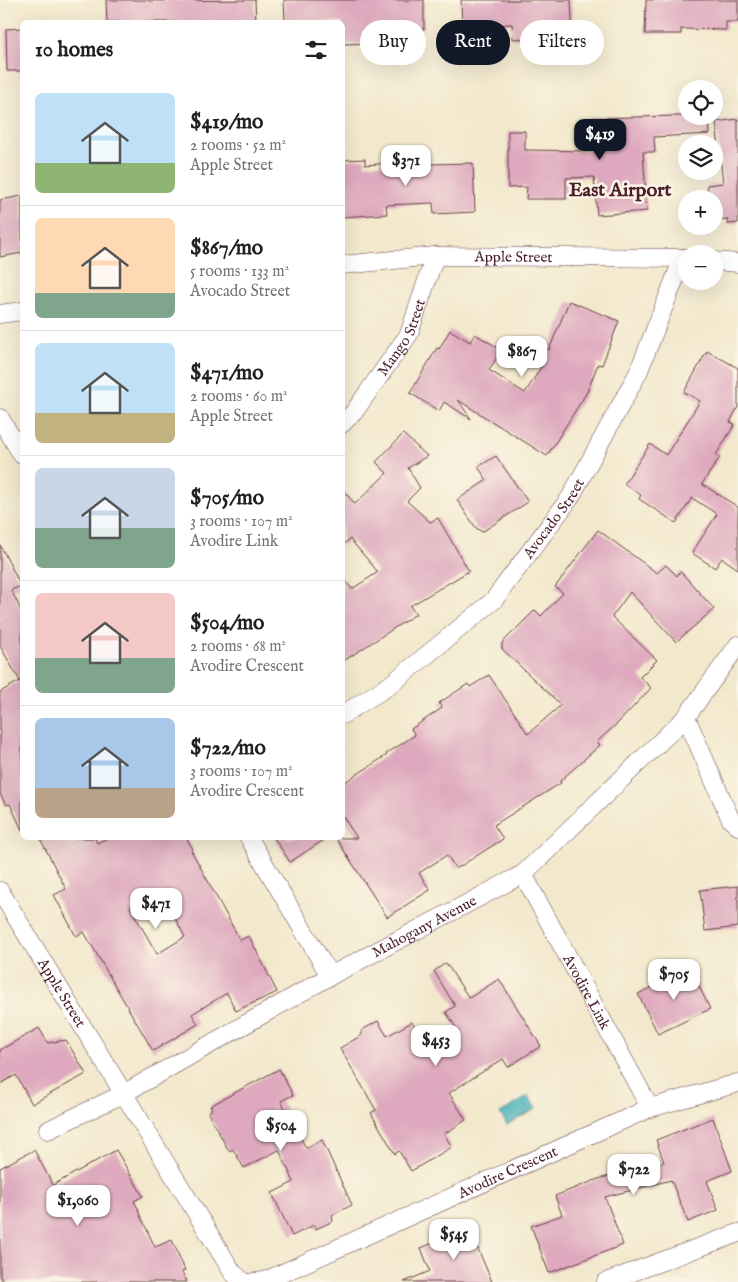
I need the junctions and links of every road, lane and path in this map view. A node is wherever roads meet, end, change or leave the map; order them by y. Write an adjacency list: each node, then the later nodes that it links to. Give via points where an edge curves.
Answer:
1 (435, 256): 2 (street, Apple Street); 5 (street, Apple Street); 9 (street, Mango Street, via 409,334)
2 (678, 258)
3 (723, 262): 4 (street)
4 (738, 263)
5 (345, 265)
6 (678, 275): 13 (street, Avocado Street, via 638,373 570,498 505,586 493,601 390,685)
7 (20, 311): 8 (street)
8 (0, 314)
9 (346, 416)
10 (0, 418): 11 (street)
11 (20, 452)
12 (738, 645): 14 (street, Mahogany Avenue)
13 (345, 713)
14 (686, 717): 15 (street, via 731,820); 17 (street, Mahogany Avenue)
15 (738, 826)
16 (250, 840): 19 (street)
17 (523, 874): 19 (street, Mahogany Avenue); 22 (street, Avodire Link)
18 (0, 891): 21 (street, Apple Street)
19 (330, 976): 21 (street, Mahogany Avenue)
20 (738, 1083): 22 (street, Avodire Crescent)
21 (123, 1094): 23 (street, Mahogany Avenue); 25 (street, Apple Street, via 233,1273)
22 (650, 1108): 26 (street, Avodire Crescent, via 265,1281)
23 (48, 1130)
24 (738, 1233): 27 (street)
25 (244, 1282)
26 (253, 1282)
27 (606, 1282)

